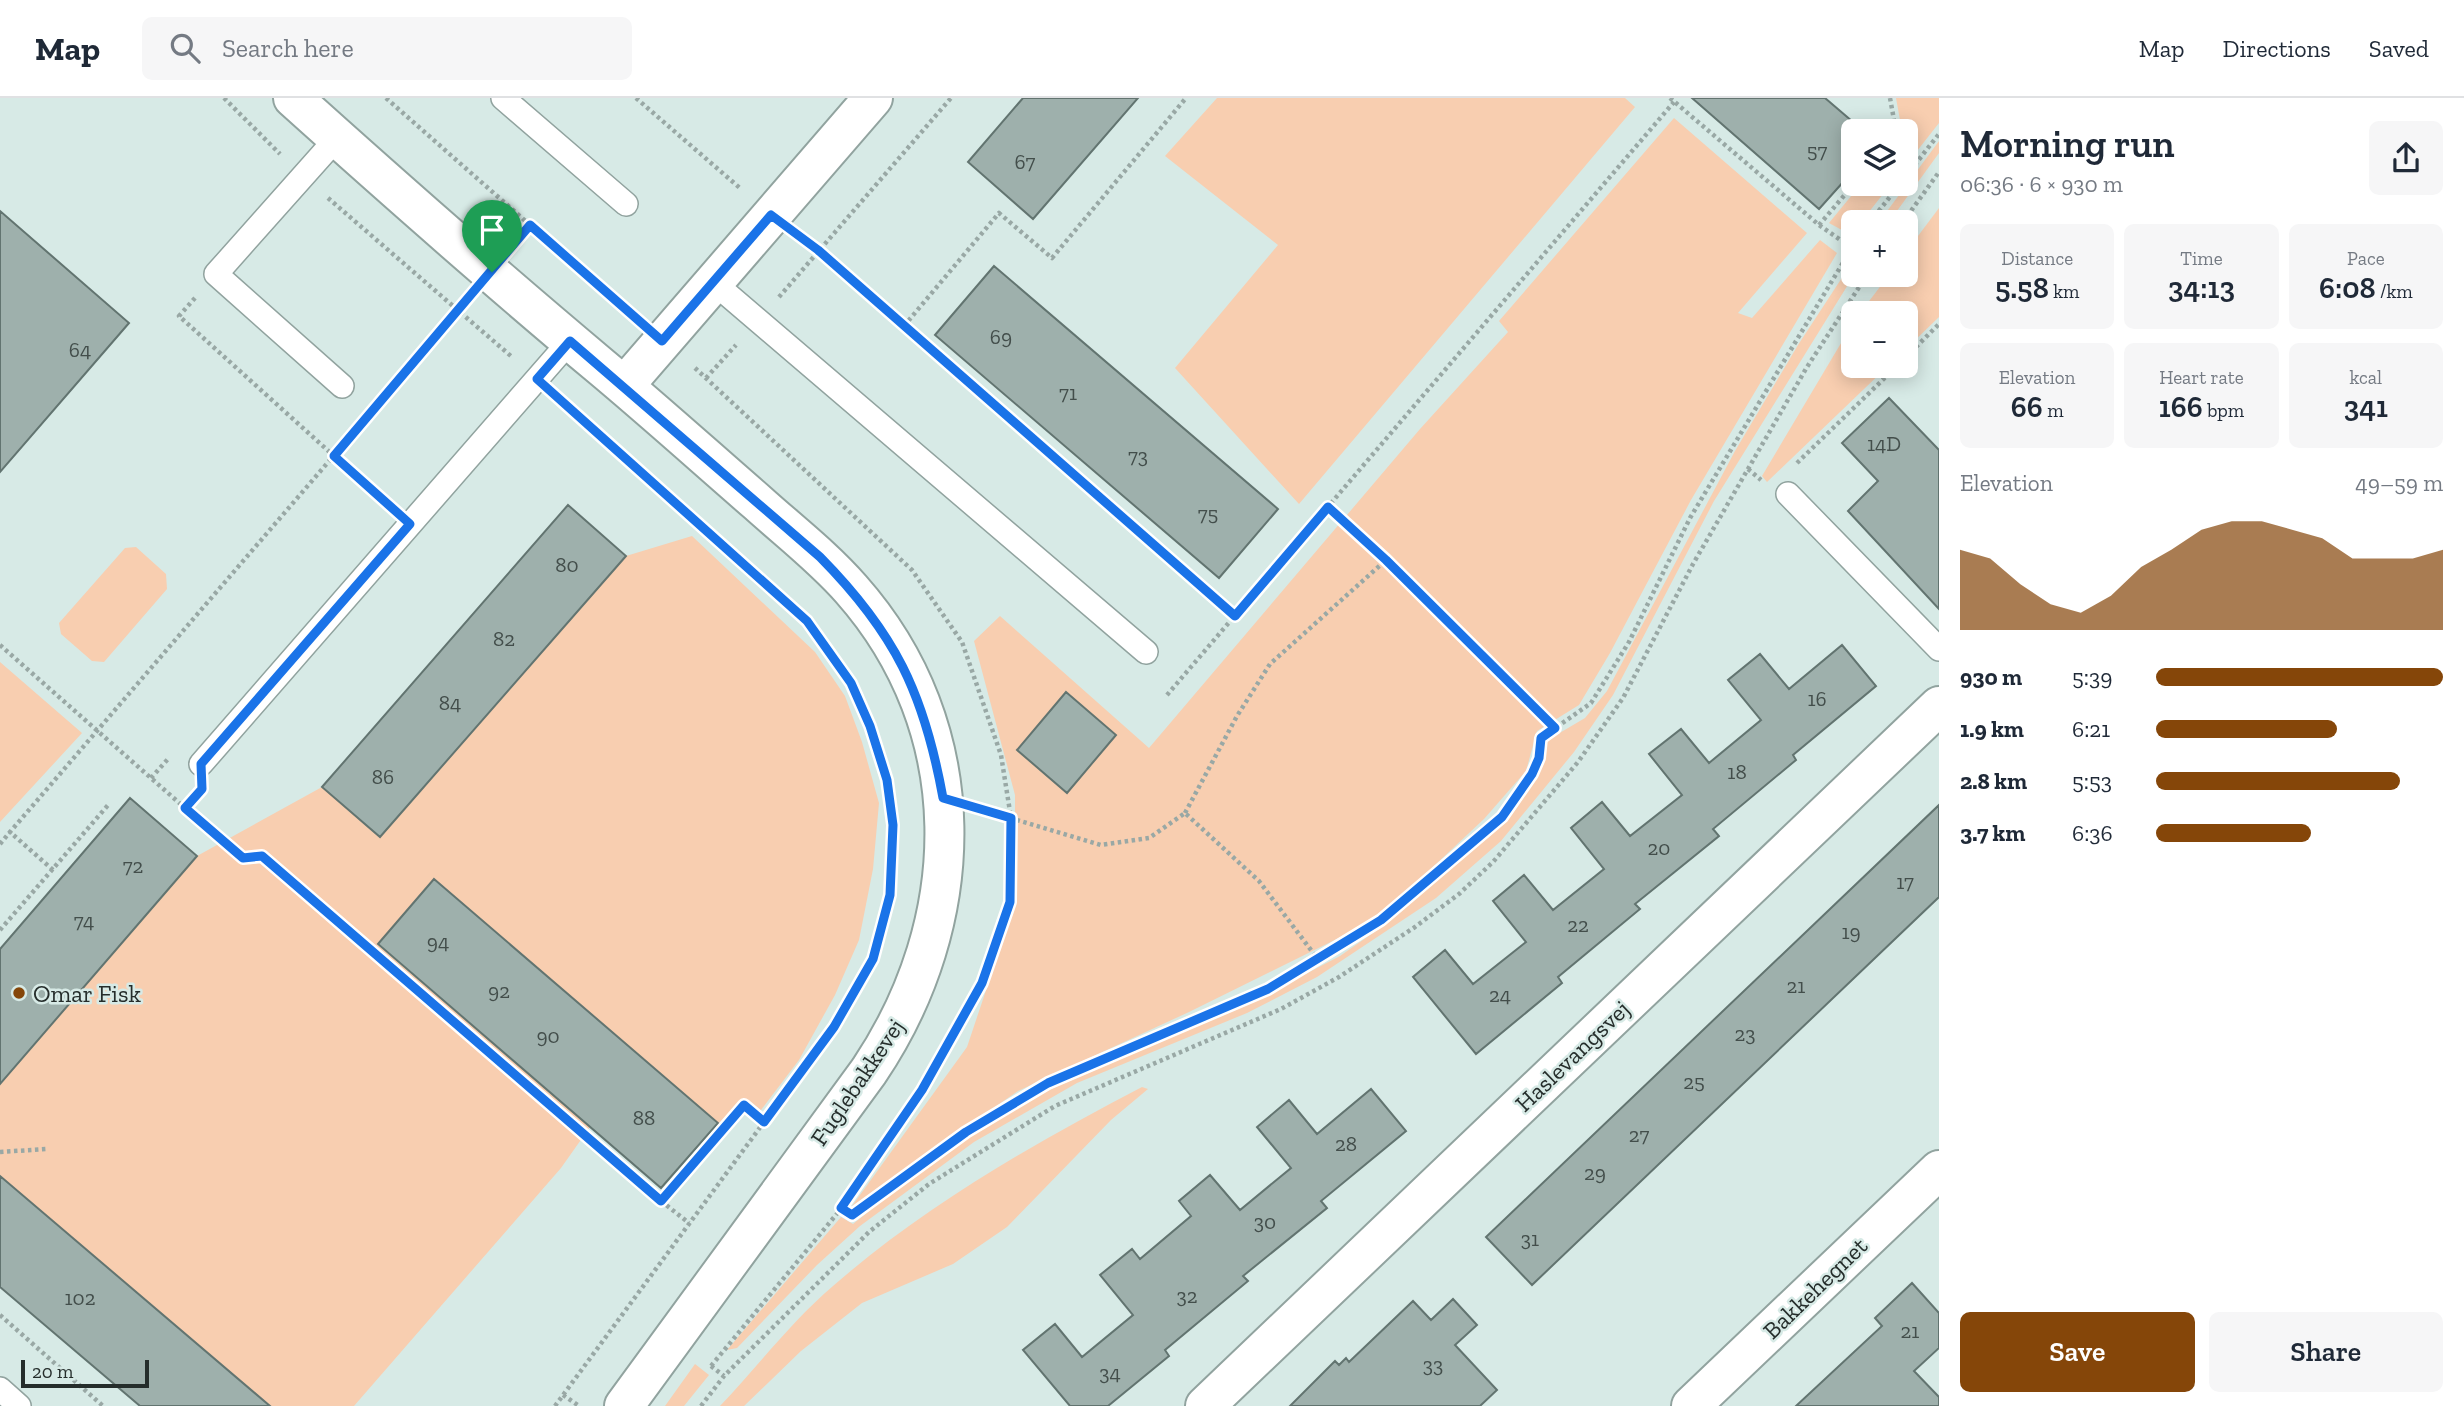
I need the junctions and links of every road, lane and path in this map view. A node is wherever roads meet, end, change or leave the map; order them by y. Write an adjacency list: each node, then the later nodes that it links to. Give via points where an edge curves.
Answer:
1 (224, 98): 16 (path)
2 (293, 98): 13 (street, Fuglebakkevej)
3 (386, 98): 23 (path)
4 (503, 98): 19 (lane)
5 (636, 98): 22 (path)
6 (873, 98): 22 (street)
7 (951, 98): 26 (path)
8 (1186, 98): 35 (path, via 1052,258 999,213)
9 (1890, 98): 11 (path)
10 (1672, 100): 24 (path); 49 (path)
11 (1894, 119)
12 (1939, 134): 14 (path)
13 (337, 138): 16 (lane); 28 (street, Fuglebakkevej)
14 (1918, 161)
15 (1939, 172): 21 (path)
16 (303, 176): 29 (lane); 32 (path)
17 (1844, 196): 24 (path)
18 (1891, 196): 20 (path)
19 (626, 204)
20 (1879, 210)
21 (1912, 210)
22 (771, 215): 26 (path); 30 (street)
23 (530, 225): 28 (path); 37 (path)
24 (1819, 225): 25 (path)
25 (1841, 240)
26 (818, 250): 33 (path); 35 (path)
27 (1841, 265): 58 (path, via 1690,518 1629,642 1591,703)
28 (492, 272): 32 (path); 36 (street, Fuglebakkevej)
29 (216, 274): 42 (lane); 44 (path, via 179,316)
30 (713, 282): 33 (lane); 37 (street)
31 (1859, 287): 45 (path)
32 (459, 310): 41 (path); 44 (path)
33 (758, 320): 39 (path); 55 (lane)
34 (1939, 324): 38 (path)
35 (904, 326): 52 (path)
36 (570, 341): 41 (lane); 43 (street, Fuglebakkevej)
37 (662, 341): 39 (path); 43 (street)
38 (1918, 345)
39 (706, 378): 67 (path, via 902,560 926,590 962,642 1000,755)
40 (1885, 378): 46 (path)
41 (537, 379): 50 (lane); 73 (path, via 807,621 851,683 887,780 893,825 890,895 873,959 834,1027)
42 (342, 386)
43 (624, 386): 63 (street, Fuglebakkevej, via 852,590 905,666 922,708)
44 (334, 456): 50 (path); 59 (path)
45 (1748, 470): 47 (path); 89 (path, via 1623,698 1578,762 1493,862 1459,894 1377,954 1280,1009 1055,1106 929,1184 843,1257 724,1376)
46 (1790, 470)
47 (1763, 483)
48 (1788, 494): 54 (lane)
49 (1328, 507): 51 (path); 52 (path)
50 (410, 524): 61 (lane)
51 (1386, 560): 58 (path); 66 (path, via 1270,664)
52 (1235, 616): 56 (path)
53 (0, 645): 59 (path)
54 (1939, 649)
55 (1146, 652)
56 (1167, 695)
57 (1939, 706): 90 (street, Haslevangsvej)
58 (1555, 728): 72 (path, via 1541,738 1532,774 1502,817 1381,920)
59 (97, 732): 62 (path); 68 (path)
60 (167, 759): 62 (path)
61 (201, 764): 65 (path, via 202,789)
62 (151, 778): 65 (path)
63 (943, 798): 67 (path); 88 (street, Fuglebakkevej, via 944,859 936,921 922,970 892,1037)
64 (109, 804): 70 (path)
65 (185, 808): 77 (path, via 243,858 262,856)
66 (1185, 813): 67 (path, via 1149,838 1101,845); 72 (path, via 1259,881)
67 (1011, 818): 78 (path, via 1010,902 982,983 922,1090)
68 (10, 832): 69 (path); 70 (path)
69 (0, 844)
70 (52, 870): 71 (path)
71 (0, 930)
72 (1317, 958): 78 (path, via 1268,989 1048,1083 966,1132 852,1215)
73 (764, 1122): 77 (path, via 744,1105); 79 (path)
74 (46, 1149): 75 (path)
75 (0, 1152)
76 (1939, 1170): 91 (street, Bakkehegnet)
77 (661, 1201): 79 (path)
78 (841, 1208): 81 (path)
79 (689, 1223): 83 (path)
80 (0, 1315): 85 (path)
81 (711, 1366)
82 (0, 1389): 84 (lane)
83 (563, 1395): 86 (path); 87 (path)
84 (19, 1406)
85 (103, 1406)
86 (555, 1406)
87 (579, 1406)
88 (624, 1406)
89 (701, 1406)
90 (1205, 1406)
91 (1691, 1406)

